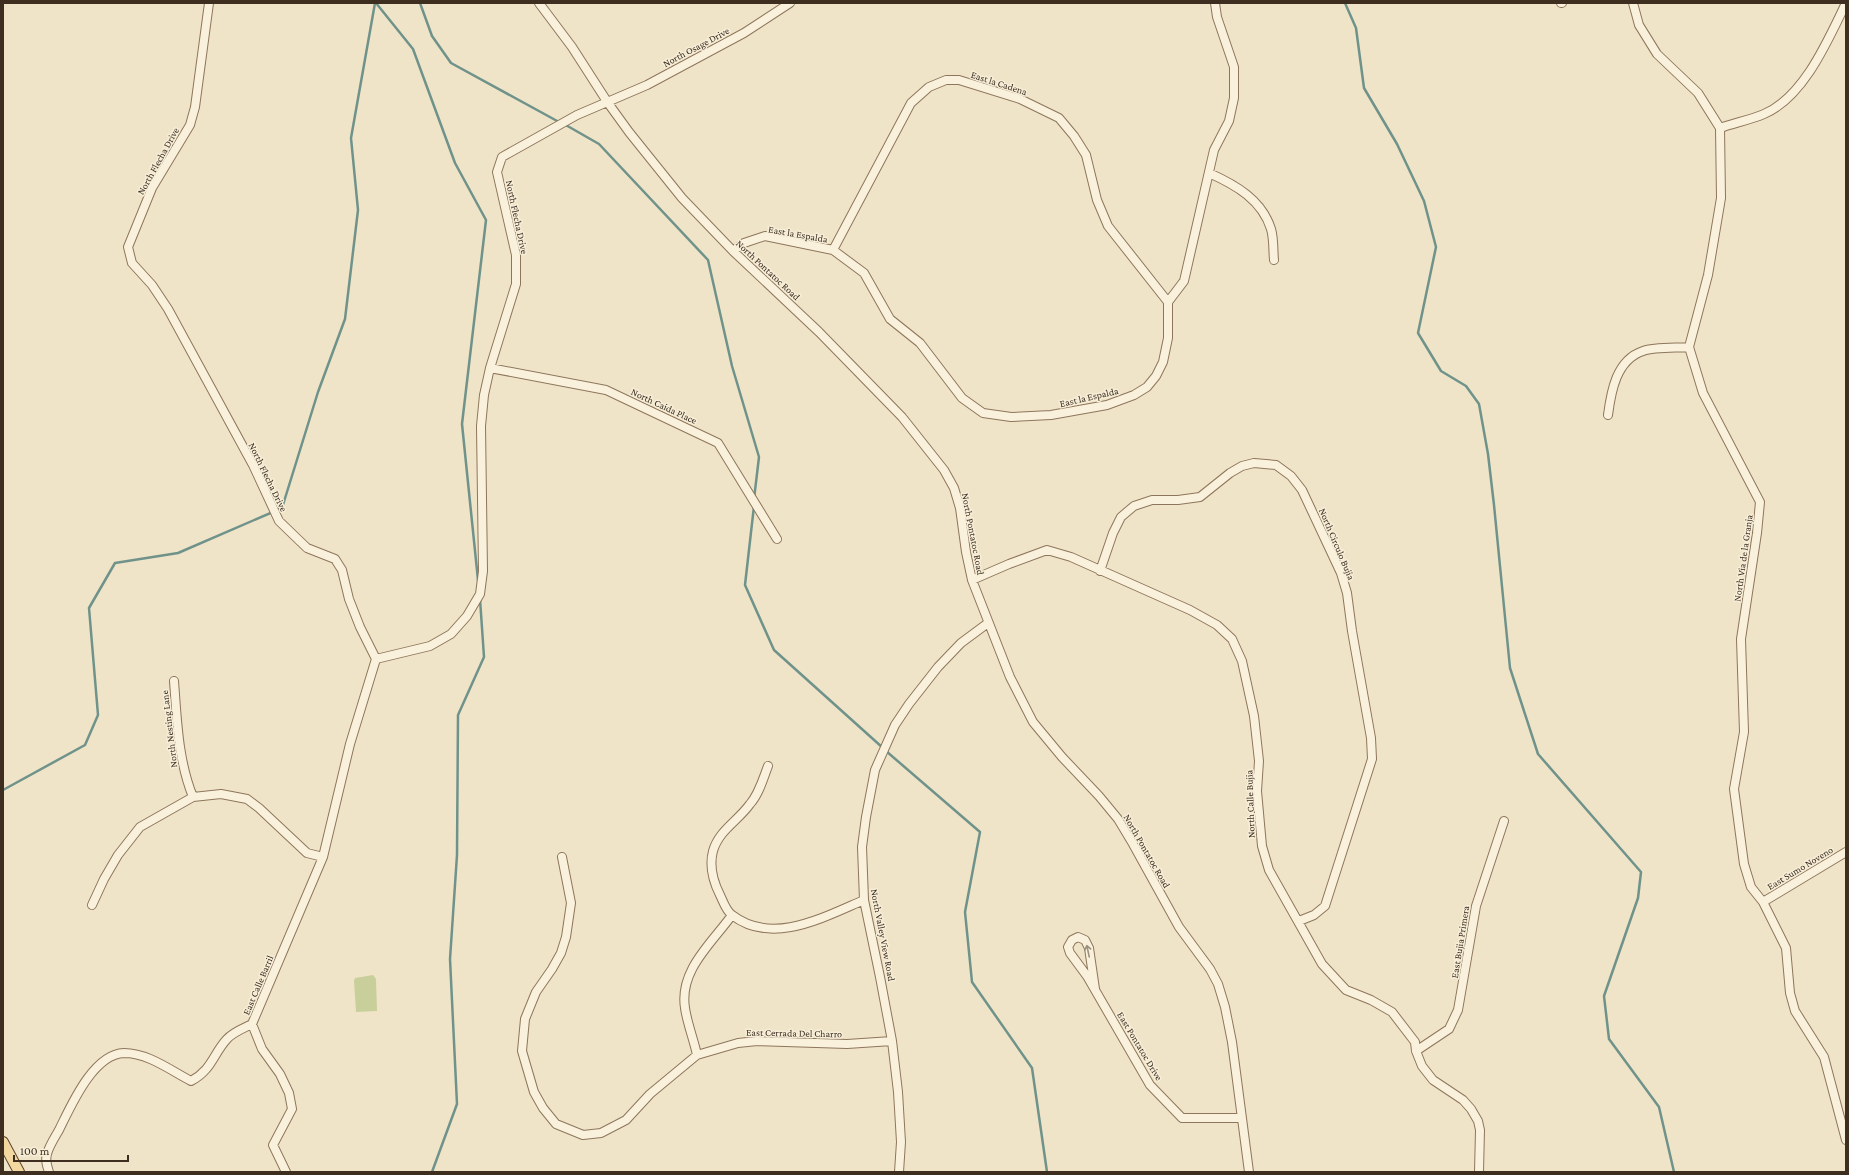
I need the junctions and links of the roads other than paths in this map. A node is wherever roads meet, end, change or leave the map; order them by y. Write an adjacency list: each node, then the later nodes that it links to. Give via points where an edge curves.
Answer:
1 (209, 3): 21 (street, North Flecha Drive, via 195,107 190,125 152,188 128,247 130,258 136,269 162,298 253,465 279,522 307,548 335,559 342,570 357,620)
2 (540, 3): 7 (street, North Pontatoc Road)
3 (790, 3): 7 (street, North Osage Drive, via 744,33)
4 (1215, 3): 9 (street, via 1217,17 1234,67 1234,98 1228,121 1214,150)
5 (1632, 3): 8 (street, via 1639,25 1657,54 1698,93)
6 (1846, 3): 8 (street, via 1810,72 1789,97 1765,114)
7 (608, 103): 11 (street, North Pontatoc Road, via 682,198); 15 (street, North Flecha Drive, via 577,115 502,157 497,172 516,255 516,284)
8 (1720, 128): 14 (street, via 1721,198 1708,275)
9 (1210, 173): 12 (street, via 1231,182 1257,203 1271,229); 13 (street, via 1184,281)
10 (833, 250): 11 (street, East la Espalda, via 765,236 744,243); 13 (street, East la Espalda, via 864,273 890,319 920,343 962,398 983,414 1011,417 1051,415 1107,405 1134,395 1147,387 1156,376 1162,362 1168,338); 13 (street, East la Cadena, via 911,103 929,87 946,80 959,80 1020,98 1059,118 1086,155 1097,200 1108,226)
11 (733, 252): 19 (street, North Pontatoc Road, via 830,343 902,416 934,455 957,496)
12 (1274, 260)
13 (1168, 302)
14 (1689, 347): 16 (street, via 1642,351 1625,364 1612,386); 30 (street, North Via de la Granja, via 1703,393 1760,502 1758,533 1741,639 1744,732 1734,789 1744,864 1750,887)
15 (490, 368): 17 (street, North Caida Place, via 606,390 718,443); 21 (street, North Flecha Drive, via 481,426 483,571 480,594 467,616 451,634 430,646)
16 (1608, 415)
17 (776, 539)
18 (1100, 571): 19 (street, North Calle Bujia, via 1071,557 1047,550); 33 (street, North Calle Bujia, via 1190,610 1217,625 1232,639 1242,661 1254,716 1259,761 1257,791 1262,846 1269,870 1282,897); 33 (street, North Circulo Bujia, via 1121,517 1134,506 1152,500 1200,497 1230,473 1254,463 1276,465 1291,476 1302,490 1331,549 1347,593 1371,738 1372,759 1325,906 1314,915)
19 (972, 580): 20 (street, North Pontatoc Road)
20 (988, 623): 29 (street, North Valley View Road, via 961,643 938,668 909,704 885,744 875,770 862,846); 39 (street, North Pontatoc Road, via 1010,677 1033,722 1060,756 1100,796 1118,819 1179,927 1218,984 1232,1042)
21 (376, 659): 27 (street, East Calle Barril, via 350,744)
22 (174, 681): 24 (street, North Nesting Lane, via 180,751 186,780)
23 (768, 766): 32 (street, via 751,803 725,828 713,851 714,884)
24 (193, 797): 27 (street, via 221,794 247,799 307,853); 31 (street, via 140,827 118,855)
25 (1504, 821): 37 (street, East Bujia Primera, via 1476,906 1458,1010 1449,1029)
26 (1846, 852): 30 (street, East Sumo Noveno)
27 (322, 857): 35 (street, East Calle Barril)
28 (562, 857): 38 (street, via 571,903 566,937 561,953 536,992 525,1019 522,1052 528,1078 543,1108 556,1124 567,1129 583,1135 601,1133 626,1120 650,1094)
29 (864, 900): 32 (street, via 818,920 771,930); 36 (street, North Valley View Road)
30 (1763, 902): 40 (street, North Via de la Granja, via 1786,948 1790,993 1795,1011 1824,1056)
31 (92, 905)
32 (732, 915): 38 (street, via 691,969 684,988 684,1008)
33 (1299, 921): 37 (street, North Calle Bujia, via 1322,964 1333,977 1346,990 1392,1012 1415,1042)
34 (1095, 989): 34 (street, East Pontatoc Drive, one-way to 34, via 1089,948 1085,940 1078,937 1072,940 1068,947); 39 (street, East Pontatoc Drive, via 1150,1086 1182,1118)
35 (252, 1024): 43 (street, East Calle Barril, via 228,1038 210,1066 200,1077 191,1081 143,1056 122,1053 104,1060 90,1074 47,1154); 44 (street, via 262,1049 280,1074 289,1093 292,1109 274,1145)
36 (892, 1041): 38 (street, East Cerrada Del Charro, via 847,1044 757,1041 738,1043); 45 (street, North Valley View Road, via 901,1142)
37 (1416, 1051): 47 (street, North Calle Bujia, via 1422,1066 1433,1080 1462,1100 1478,1121)
38 (697, 1055)
39 (1242, 1118): 46 (street, North Pontatoc Road)
40 (1846, 1140)
41 (3, 1142): 42 (main road)
42 (19, 1172)
43 (49, 1172)
44 (286, 1172)
45 (899, 1172)
46 (1249, 1172)
47 (1479, 1172)

